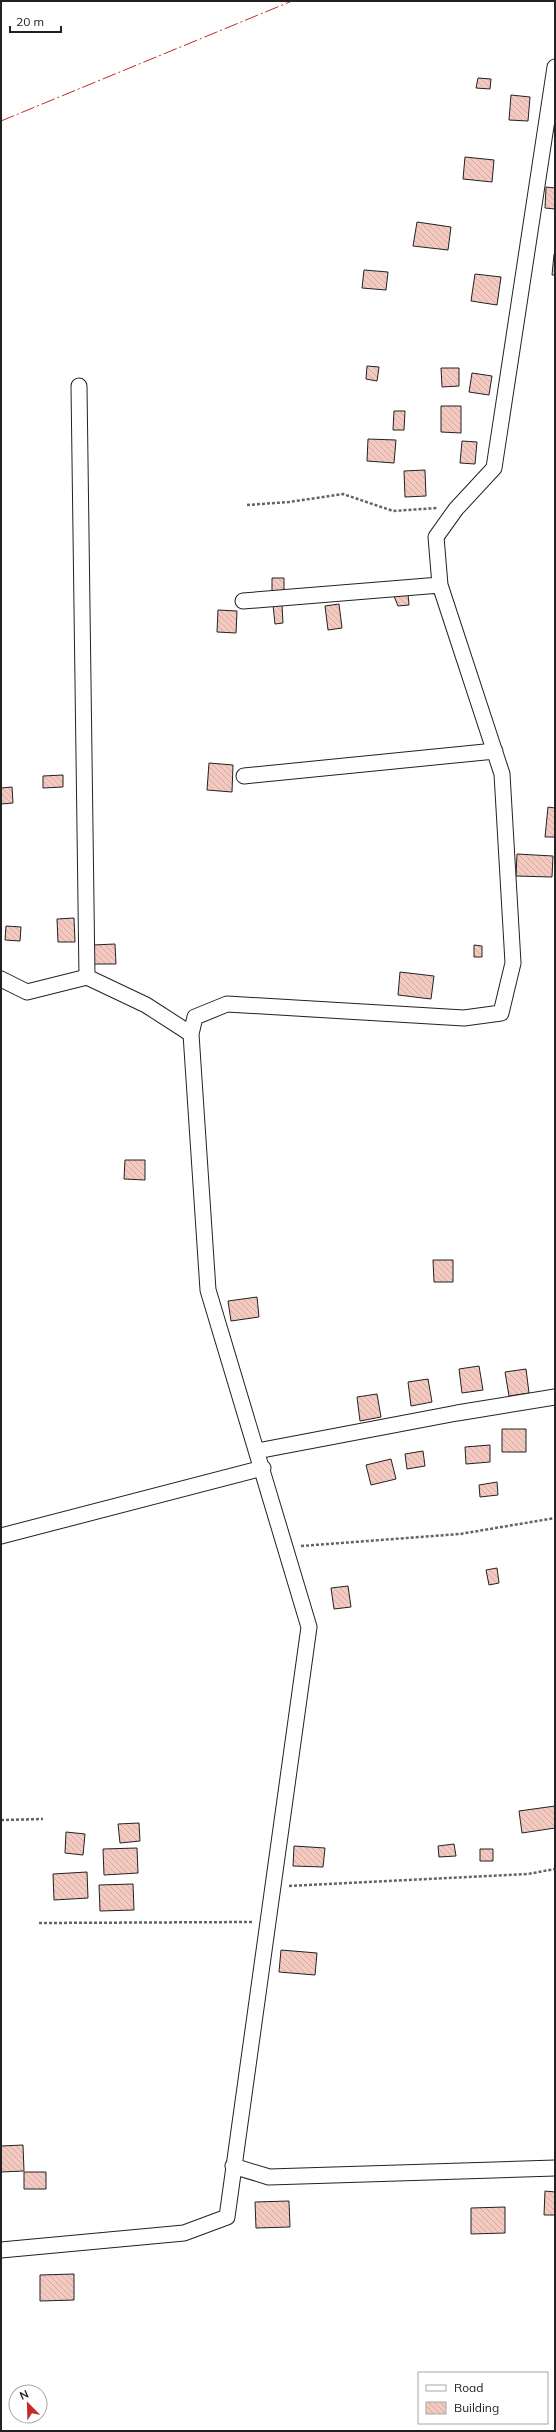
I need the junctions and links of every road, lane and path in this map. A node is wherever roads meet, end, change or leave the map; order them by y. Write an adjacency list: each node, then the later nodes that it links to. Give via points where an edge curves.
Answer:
1 (555, 67): 5 (street, via 494,468 456,508 436,537)
2 (79, 386): 9 (street)
3 (247, 505): 4 (path, via 343,494 393,511)
4 (443, 506)
5 (440, 585): 6 (street); 7 (street)
6 (243, 601)
7 (495, 751): 8 (street); 11 (street, via 502,774 512,963 501,1013 464,1018 227,1004 195,1017)
8 (244, 776)
9 (87, 977): 10 (street, via 27,992); 11 (street, via 146,1005)
10 (1, 979)
11 (191, 1034): 13 (street, via 208,1290)
12 (555, 1397): 13 (street)
13 (257, 1451): 14 (street)
14 (263, 1468): 16 (street); 17 (street)
15 (555, 1518): 17 (path, via 460,1534)
16 (1, 1536)
17 (286, 1547): 21 (street, via 309,1627)
18 (43, 1819): 19 (path)
19 (1, 1820)
20 (555, 1869): 21 (path, via 521,1874)
21 (273, 1887): 22 (street)
22 (268, 1921): 23 (path); 24 (street)
23 (39, 1923)
24 (233, 2166): 25 (street, via 269,2177); 26 (street, via 227,2217 184,2233)
25 (555, 2168)
26 (1, 2250)

